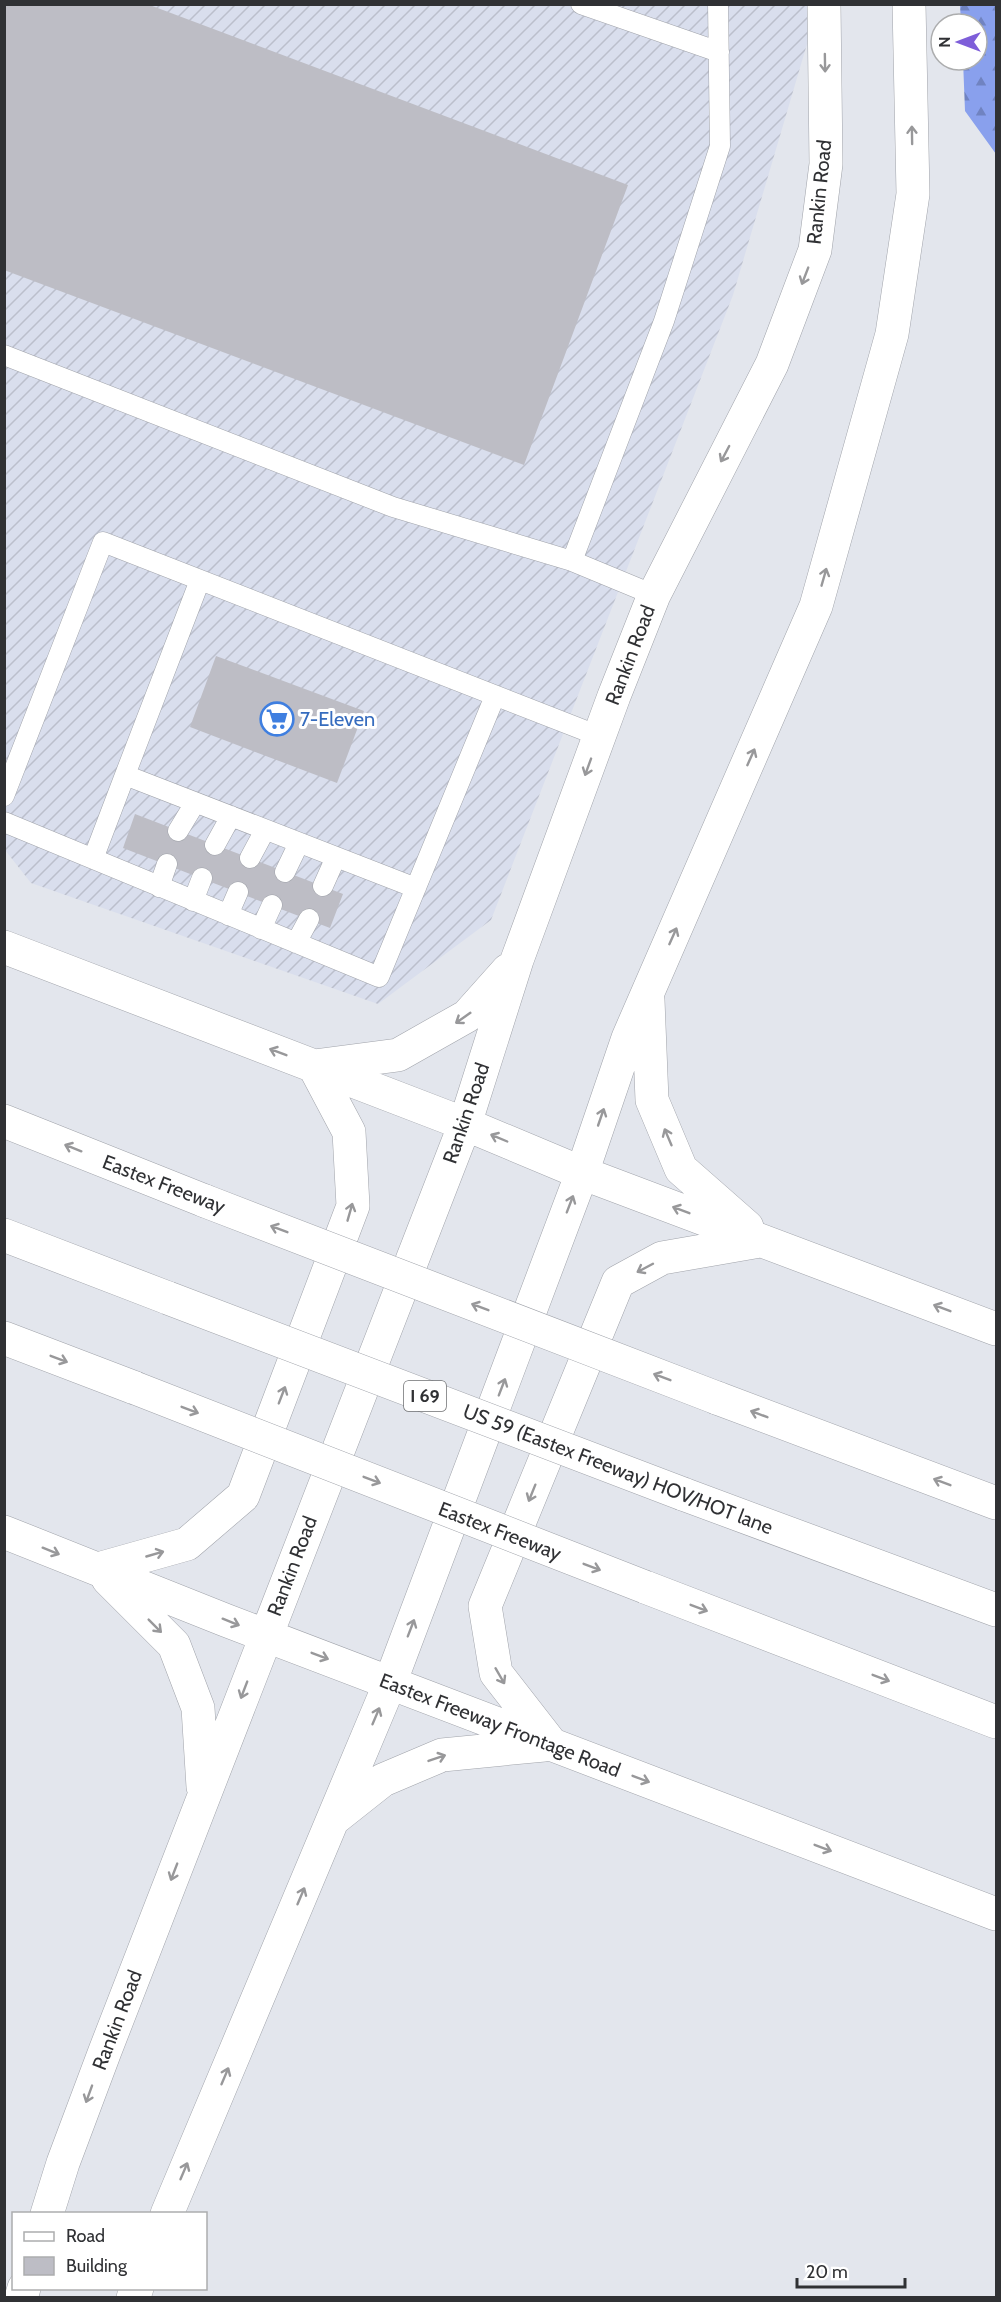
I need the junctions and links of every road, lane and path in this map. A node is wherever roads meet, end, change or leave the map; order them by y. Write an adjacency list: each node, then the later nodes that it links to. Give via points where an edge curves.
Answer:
1 (581, 4): 5 (lane)
2 (718, 4): 5 (lane)
3 (824, 4): 9 (main road, Rankin Road, one-way to 9, via 826,164 815,250 772,364)
4 (909, 4): 39 (main road, one-way to 4, via 816,606 892,334 913,194)
5 (719, 52): 7 (lane, via 720,146 664,321)
6 (4, 355): 7 (lane, via 393,507)
7 (572, 561): 9 (lane)
8 (200, 580): 10 (lane); 12 (lane); 13 (lane, via 103,542)
9 (654, 595): 11 (main road, Rankin Road)
10 (495, 696): 11 (lane); 29 (lane)
11 (599, 736): 38 (main road, Rankin Road, one-way to 38)
12 (125, 775): 14 (lane); 23 (lane)
13 (4, 796)
14 (195, 803): 15 (lane); 18 (lane)
15 (231, 816): 17 (lane); 20 (lane)
16 (4, 822): 23 (lane)
17 (265, 830): 19 (lane); 22 (lane)
18 (178, 831)
19 (299, 843): 21 (lane); 25 (lane)
20 (215, 845)
21 (336, 857): 27 (lane); 29 (lane)
22 (250, 858)
23 (93, 859): 28 (lane)
24 (167, 864): 28 (lane)
25 (285, 872)
26 (202, 878): 31 (lane)
27 (323, 886)
28 (159, 887): 31 (lane)
29 (416, 888): 36 (lane, via 379,977)
30 (238, 892): 33 (lane)
31 (193, 901): 33 (lane)
32 (272, 905): 35 (lane)
33 (228, 915): 35 (lane)
34 (309, 919): 36 (lane)
35 (261, 929): 36 (lane)
36 (296, 943)
37 (4, 947): 40 (main road, one-way to 37)
38 (517, 960): 40 (main road, one-way to 40, via 467,1016 398,1055); 42 (main road, Rankin Road)
39 (648, 994): 43 (main road, one-way to 39, via 628,1038); 45 (main road, one-way to 39, via 681,1169 652,1100)
40 (314, 1066): 42 (main road); 50 (main road, one-way to 40, via 187,1544 243,1496 353,1206 349,1131)
41 (4, 1121): 48 (main road, Eastex Freeway, one-way to 41, bridge)
42 (465, 1124): 43 (main road, one-way to 42); 52 (main road, Rankin Road)
43 (582, 1173): 45 (main road, one-way to 43); 53 (main road, one-way to 43)
44 (4, 1234): 51 (main road, US 59 (Eastex Freeway) HOV/HOT lane / I 69, bridge)
45 (762, 1240): 46 (main road, one-way to 45); 55 (main road, one-way to 55, via 662,1258 618,1282 485,1606 496,1673)
46 (996, 1329)
47 (4, 1338): 54 (main road, Eastex Freeway, one-way to 54, bridge)
48 (996, 1503)
49 (4, 1532): 50 (main road, Eastex Freeway Frontage Road, one-way to 50)
50 (99, 1569): 52 (main road, Eastex Freeway Frontage Road, one-way to 52); 56 (main road, one-way to 56, via 174,1645 198,1708)
51 (996, 1610)
52 (265, 1636): 53 (main road, Eastex Freeway Frontage Road, one-way to 53); 56 (main road, Rankin Road, one-way to 56)
53 (390, 1683): 55 (main road, Eastex Freeway Frontage Road); 57 (main road, one-way to 53)
54 (996, 1722)
55 (552, 1745): 57 (main road, one-way to 55, via 383,1780 442,1755); 58 (main road, Eastex Freeway Frontage Road, one-way to 58)
56 (203, 1798): 59 (main road, Rankin Road, one-way to 59)
57 (333, 1819): 60 (main road, one-way to 57)
58 (996, 1914)
59 (48, 2212)
60 (168, 2212)

